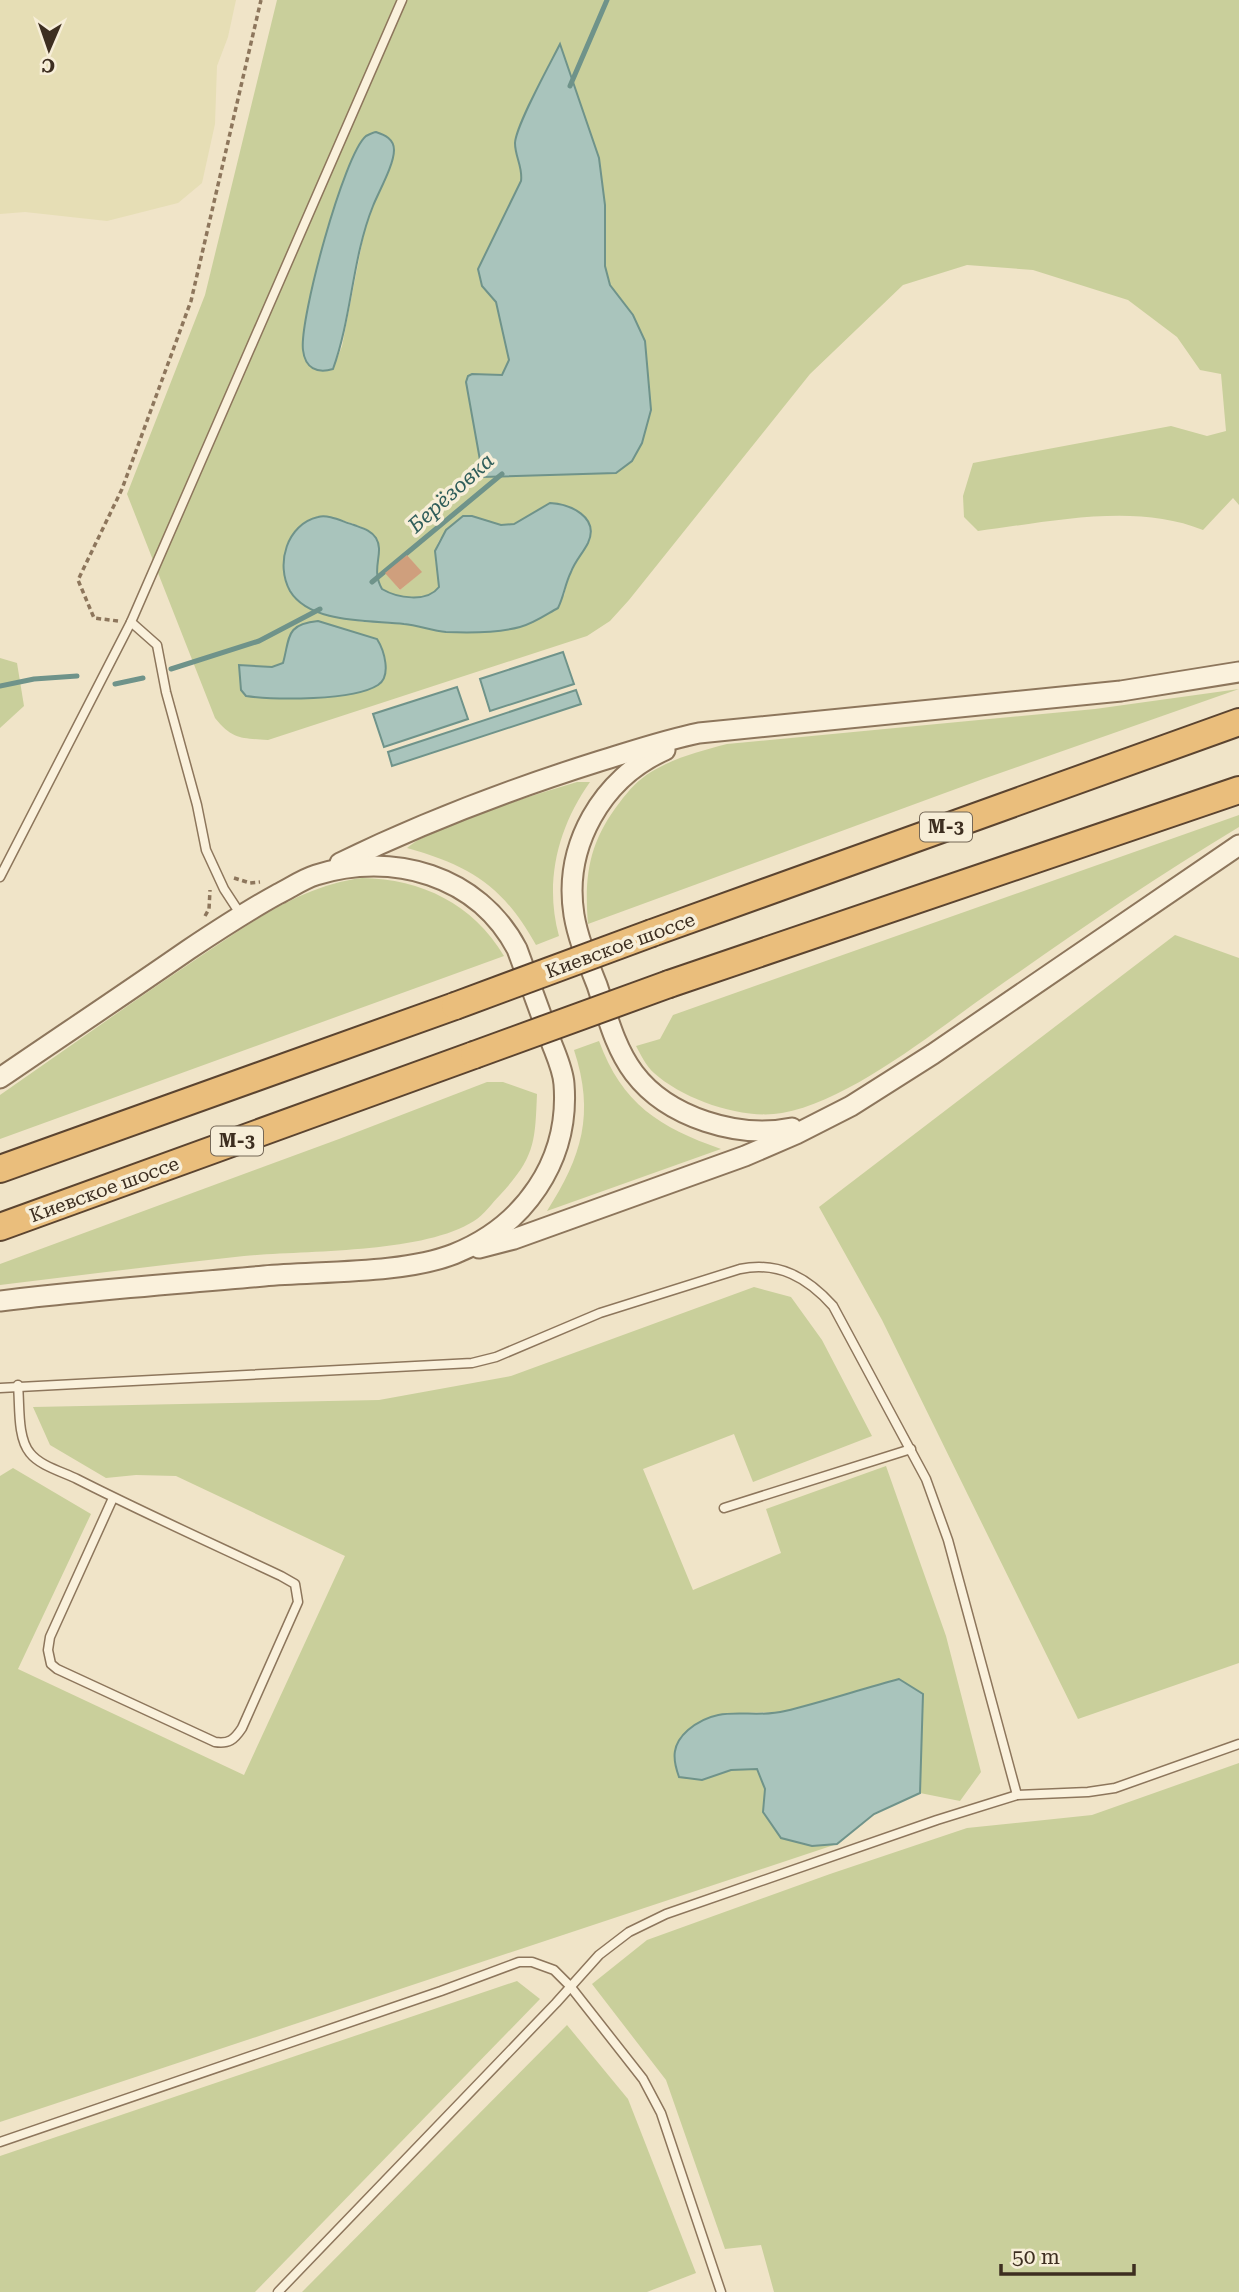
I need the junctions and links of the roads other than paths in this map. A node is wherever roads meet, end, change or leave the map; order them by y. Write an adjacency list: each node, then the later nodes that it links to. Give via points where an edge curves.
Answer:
1 (402, 0): 2 (lane)
2 (131, 622): 9 (lane); 10 (lane, via 157,645 206,850)
3 (1239, 672): 5 (street, via 1121,691)
4 (1239, 722): 13 (highway, Киевское шоссе / М-3, bridge)
5 (740, 728): 8 (street, via 666,740 521,786); 12 (street, via 655,755 627,773 603,797 581,840 573,888 576,923 619,1047 650,1089 670,1105 719,1126 770,1131)
6 (1239, 789): 14 (highway, Киевское шоссе / М-3, bridge, via 669,984)
7 (1239, 845): 12 (street, via 933,1054)
8 (313, 876): 10 (street); 15 (street, via 378,864 427,874 480,904 517,949 564,1081 559,1139 551,1168 527,1203 492,1233)
9 (0, 877)
10 (241, 915): 11 (street)
11 (0, 1078)
12 (820, 1122): 15 (street, via 745,1156 514,1239)
13 (0, 1169)
14 (0, 1227)
15 (455, 1253): 16 (street, via 391,1267)
16 (0, 1301)
17 (18, 1385): 18 (lane); 19 (lane, via 472,1363 600,1313 762,1266 815,1286 833,1306); 20 (lane, via 22,1431 30,1453)
18 (0, 1388)
19 (911, 1448): 21 (lane); 23 (lane, via 948,1539)
20 (113, 1498): 20 (lane, via 295,1584 298,1602 242,1728 228,1743 215,1742 51,1664 50,1637)
21 (724, 1508)
22 (1239, 1744): 23 (lane, via 1115,1788)
23 (1017, 1795): 24 (lane, via 666,1914 629,1932)
24 (570, 1986): 25 (lane, via 554,1970 519,1962); 26 (lane); 27 (lane, via 643,2079 661,2113)
25 (0, 2142)
26 (278, 2292)
27 (721, 2292)

